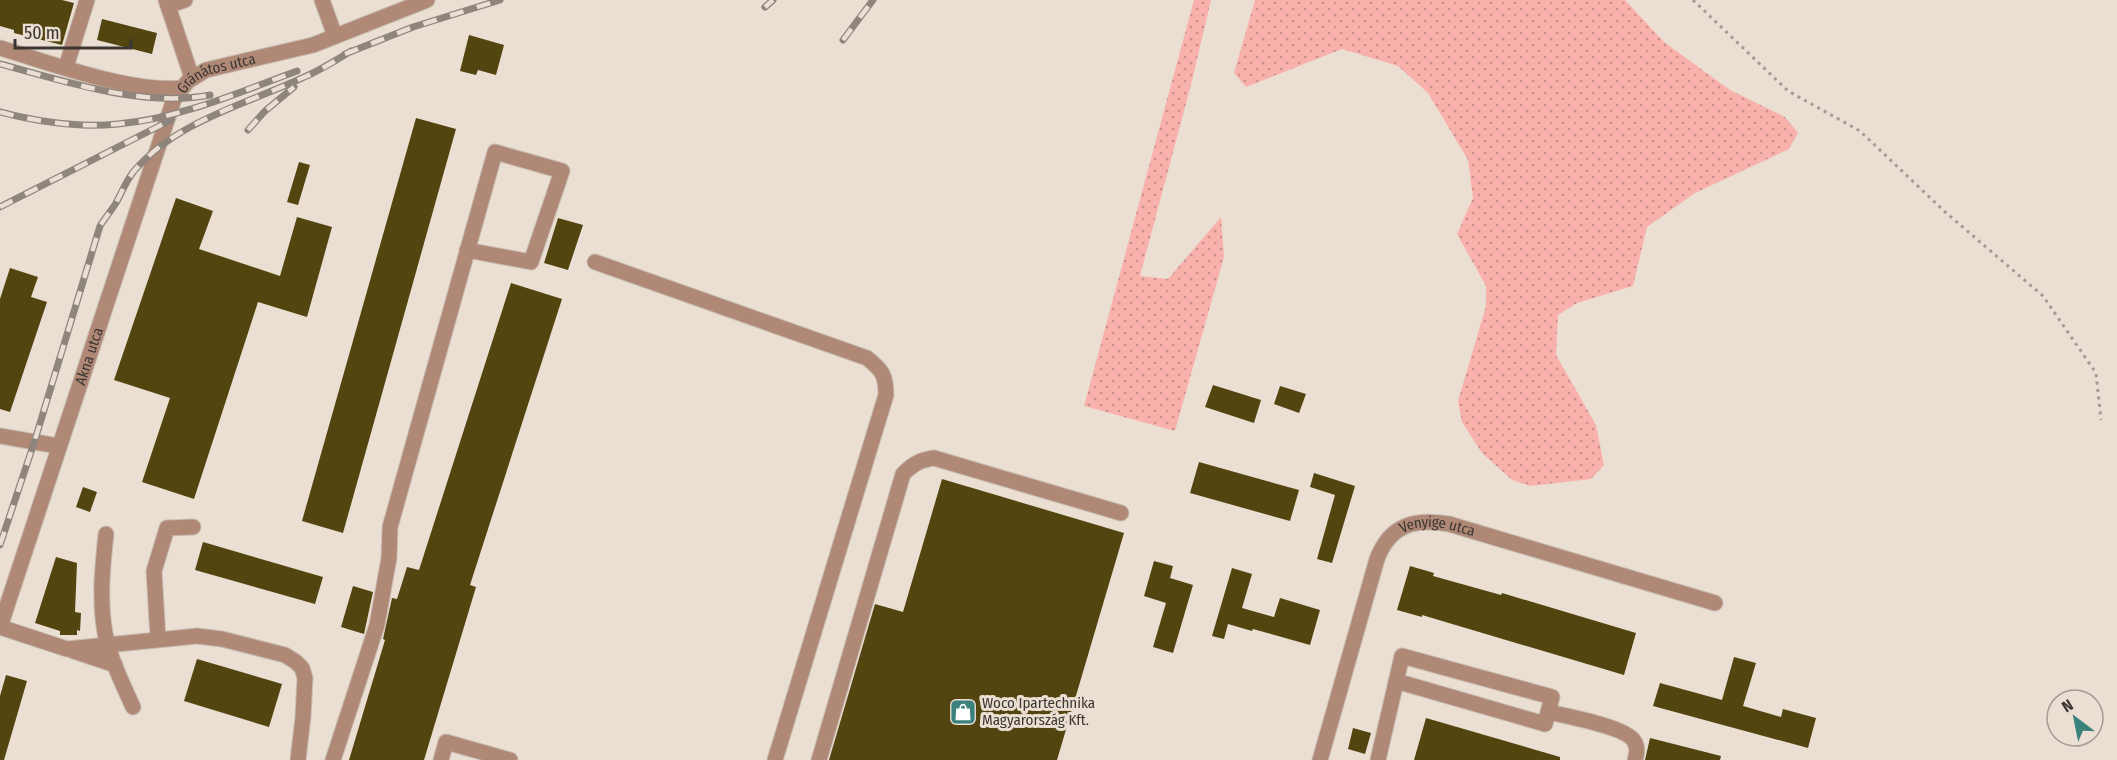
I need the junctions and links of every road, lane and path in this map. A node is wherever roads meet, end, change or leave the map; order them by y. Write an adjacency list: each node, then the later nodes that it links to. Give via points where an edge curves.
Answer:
1 (87, 0): 9 (street)
2 (185, 0): 6 (street)
3 (322, 0): 7 (street)
4 (427, 0): 7 (street, Gránátos utca)
5 (1693, 0): 13 (path, via 1788,92 1860,131 1944,211 2043,296 2096,373)
6 (167, 3): 10 (street)
7 (335, 36): 10 (street, Gránátos utca, via 313,45 206,70)
8 (0, 48): 9 (street, Gránátos utca)
9 (66, 67): 10 (street, Gránátos utca, via 143,87 159,89)
10 (187, 83): 15 (street, Akna utca, via 168,114)
11 (467, 250): 11 (street, via 495,152 562,171 531,262); 29 (street, via 390,527 389,558 377,625)
12 (595, 262): 32 (street, via 867,358 886,379 886,395)
13 (2102, 420)
14 (0, 436): 15 (street)
15 (58, 447): 20 (street, Akna utca)
16 (1121, 513): 33 (street, via 934,458 912,464 903,474)
17 (193, 528): 21 (street, via 167,528 160,547 154,571)
18 (106, 534): 22 (street, via 102,591)
19 (1715, 603): 34 (street, Venyige utca, via 1437,522 1414,522 1388,537 1377,559)
20 (0, 627): 23 (street)
21 (158, 639): 22 (street); 28 (street, via 222,639 285,655 296,662 305,678)
22 (108, 645): 23 (street); 24 (street)
23 (67, 649): 24 (street)
24 (115, 665): 26 (street)
25 (1396, 681): 27 (street, via 1545,724); 27 (street, via 1402,656 1552,697); 35 (street)
26 (133, 707)
27 (1548, 712): 36 (street, via 1623,731 1634,740)
28 (298, 760)
29 (333, 760)
30 (441, 760): 31 (street, via 446,742)
31 (510, 760)
32 (775, 760)
33 (819, 760)
34 (1320, 760)
35 (1378, 760)
36 (1635, 760)

